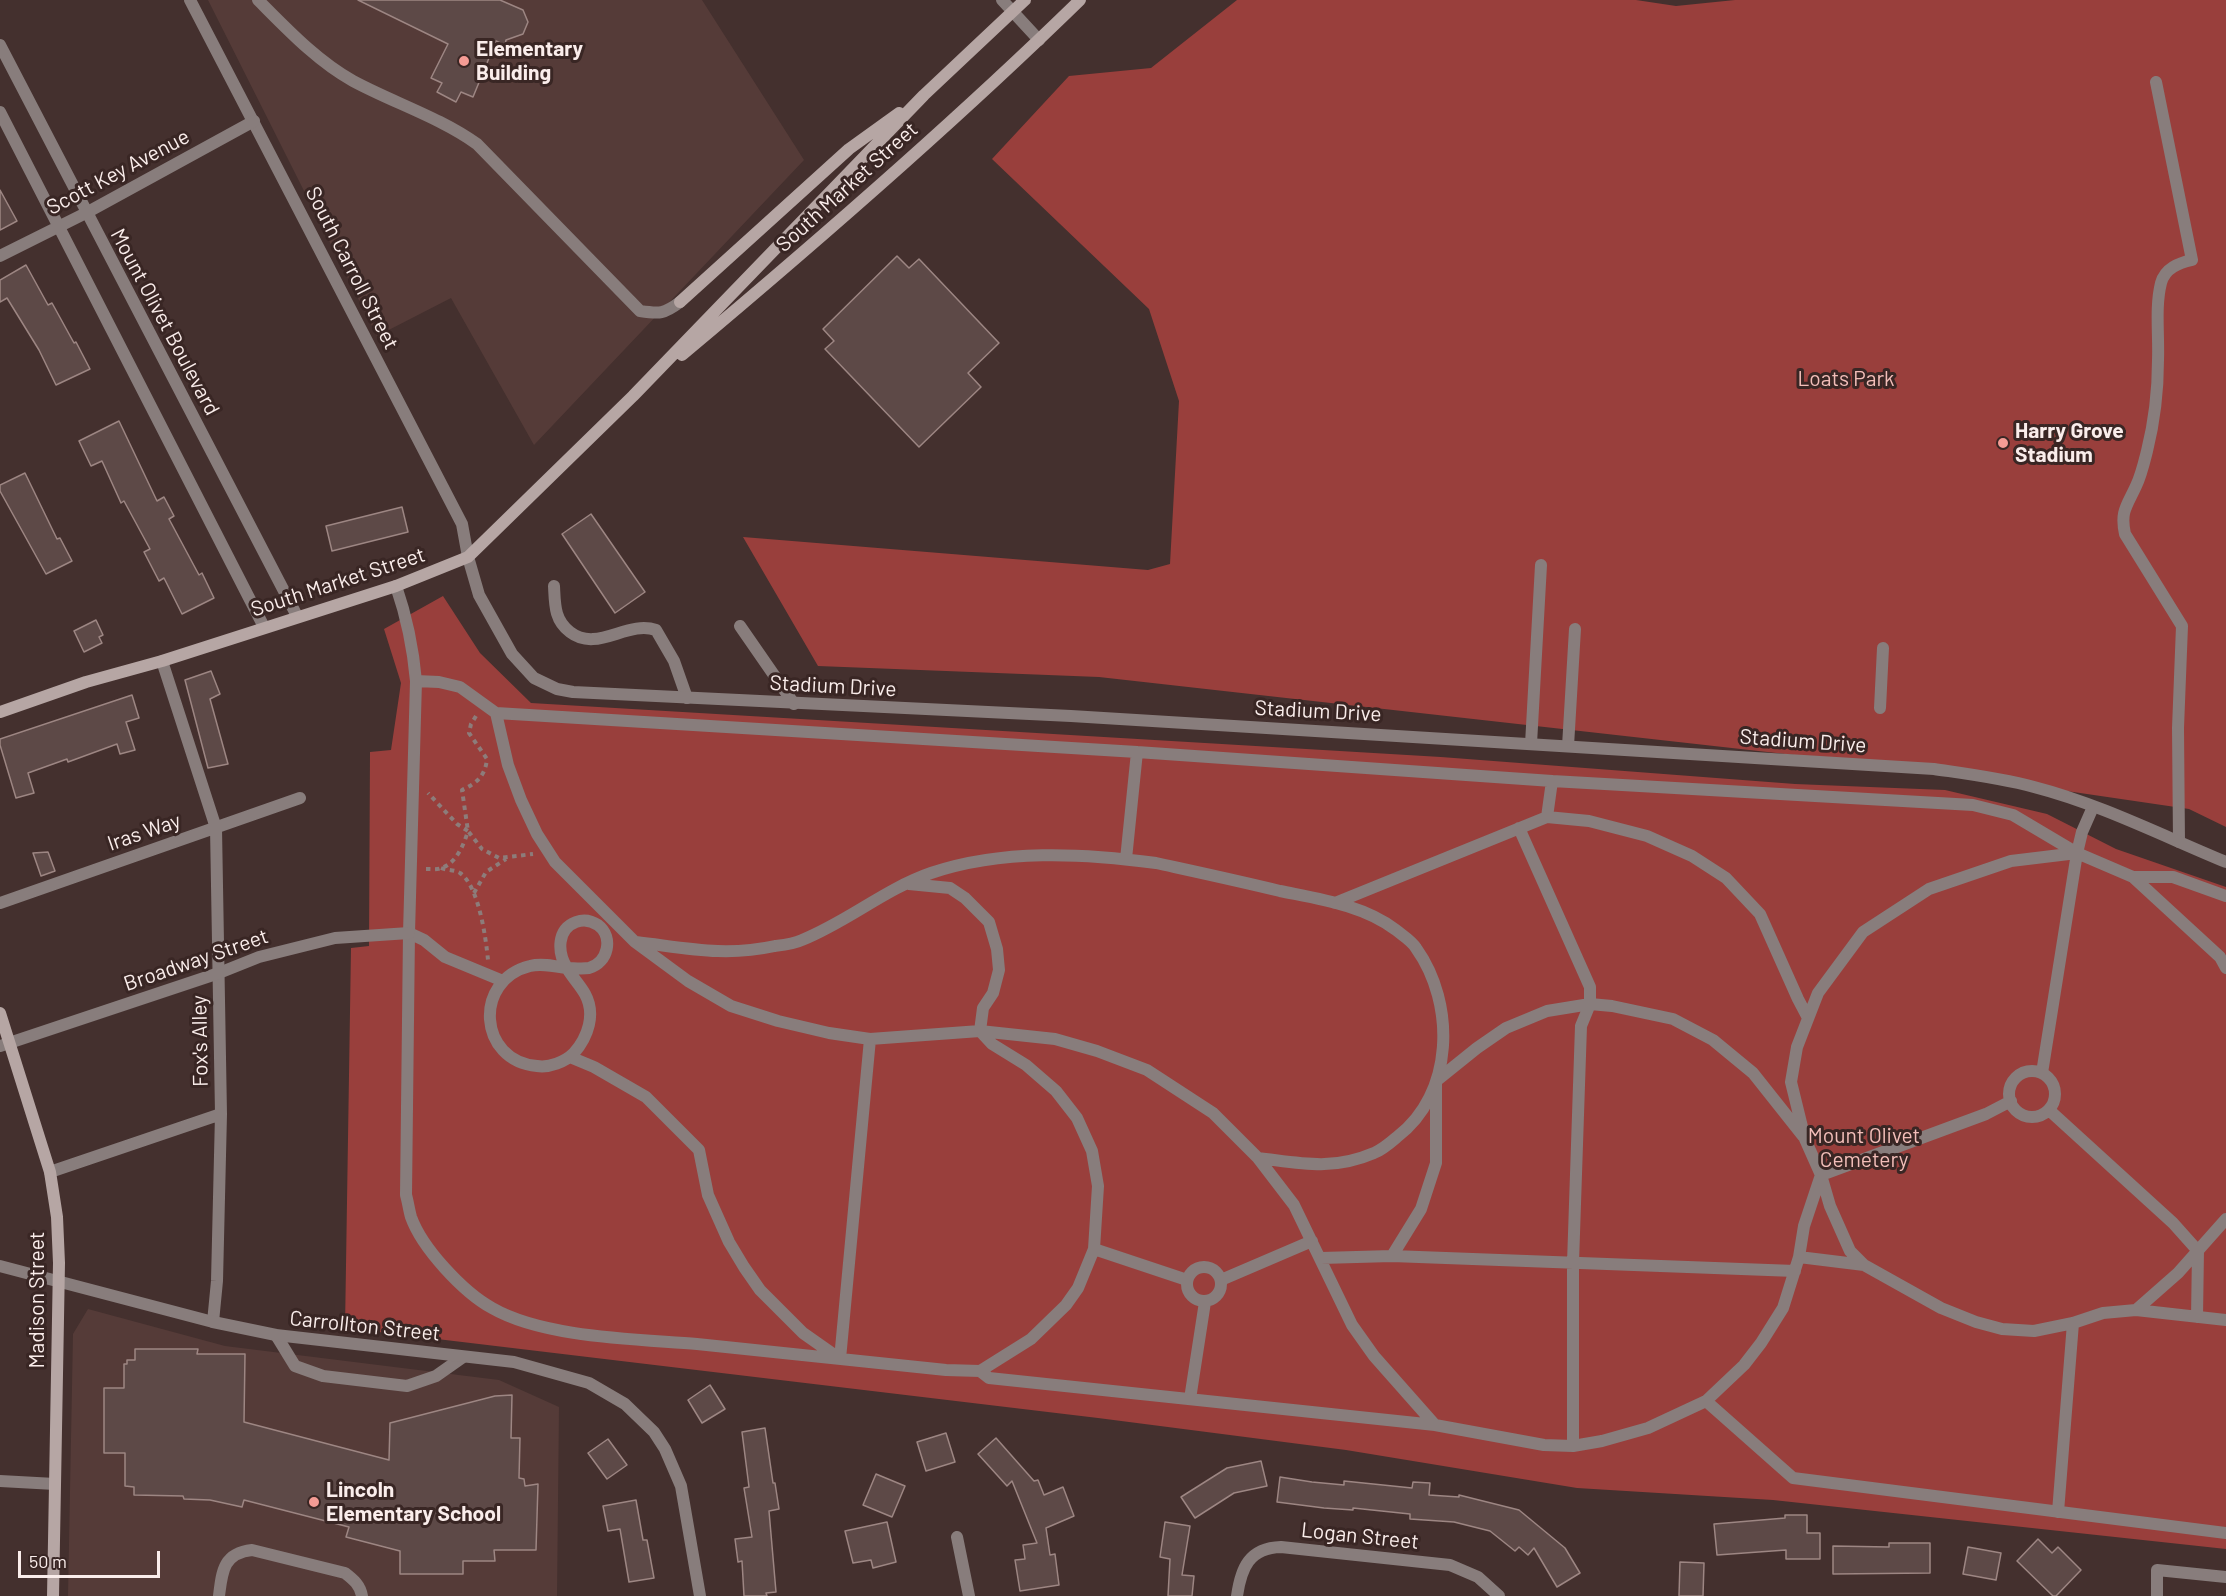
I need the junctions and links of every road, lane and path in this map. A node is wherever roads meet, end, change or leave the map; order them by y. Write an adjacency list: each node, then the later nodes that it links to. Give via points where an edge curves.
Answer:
1 (190, 0): 12 (street, South Carroll Street)
2 (258, 0): 16 (street, via 322,60 352,80 477,144 640,310 667,312)
3 (1002, 0): 6 (street)
4 (1024, 0): 6 (main road, South Market Street)
5 (1080, 0): 7 (main road, South Market Street)
6 (1012, 11): 7 (street); 10 (main road, South Market Street)
7 (1039, 40): 17 (main road, South Market Street, via 827,233)
8 (0, 45): 13 (street, Mount Olivet Boulevard)
9 (2156, 82): 46 (street, via 2192,260 2179,263 2161,281 2158,363 2147,450 2122,521 2125,534 2182,626)
10 (924, 95): 16 (main road, via 849,149); 17 (main road, South Market Street)
11 (0, 112): 14 (street)
12 (254, 121): 13 (street, Scott Key Avenue); 18 (street, South Carroll Street, via 462,524)
13 (86, 213): 14 (street, Scott Key Avenue); 22 (street, Mount Olivet Boulevard)
14 (59, 226): 15 (street, Scott Key Avenue); 24 (street)
15 (0, 256)
16 (680, 302)
17 (633, 396): 18 (main road, South Market Street)
18 (468, 557): 20 (main road, South Market Street); 29 (street, Stadium Drive, via 478,595 512,654 534,678 573,692)
19 (1540, 565): 35 (street)
20 (396, 586): 22 (main road, South Market Street); 28 (street, via 407,616)
21 (554, 586): 29 (street, via 559,621 577,637 591,640 645,626 656,630 674,662)
22 (297, 616): 24 (main road, South Market Street)
23 (740, 626): 30 (street)
24 (264, 627): 27 (main road, South Market Street)
25 (1575, 628): 36 (street)
26 (1883, 648): 32 (street)
27 (162, 661): 33 (main road, South Market Street); 43 (street, Fox's Alley)
28 (416, 681): 31 (street, via 460,687); 38 (street)
29 (687, 698): 30 (street, Stadium Drive)
30 (794, 704): 35 (street, Stadium Drive, via 1071,716)
31 (484, 705): 34 (street); 45 (path, via 469,733 487,759 480,779 462,790)
32 (1880, 708)
33 (0, 712)
34 (496, 713): 37 (street); 47 (street, via 521,800)
35 (1531, 744): 36 (street, Stadium Drive)
36 (1568, 746): 41 (street, Stadium Drive, via 1934,769 1995,777)
37 (1137, 752): 39 (street); 50 (street)
38 (413, 777): 45 (path); 53 (street)
39 (1552, 781): 42 (street); 48 (street, via 1974,805 2013,815)
40 (300, 798): 43 (street, Iras Way)
41 (2093, 807): 46 (street, Stadium Drive); 48 (street)
42 (1547, 817): 44 (street); 71 (street, via 1589,821 1647,836 1692,856 1726,878 1760,914)
43 (216, 828): 58 (street, Iras Way); 66 (street, Fox's Alley)
44 (1519, 828): 59 (street); 69 (street, via 1590,987)
45 (468, 831): 49 (path, via 482,849); 52 (path, via 462,848)
46 (2179, 842): 51 (street, Stadium Drive)
47 (548, 851): 49 (path); 60 (street)
48 (2078, 854): 54 (street); 71 (street, via 2011,861 1929,889 1863,932 1818,993); 76 (street)
49 (508, 858): 56 (path, via 486,872)
50 (1126, 859): 55 (street, via 1035,855 985,860 930,873); 59 (street)
51 (2226, 862)
52 (441, 868): 53 (path); 56 (path, via 460,873)
53 (411, 870): 62 (street)
54 (2133, 877): 57 (street, via 2173,878); 64 (street)
55 (908, 884): 63 (street, via 801,941 749,952 711,952); 72 (street, via 950,888 989,922 999,970 993,993 983,1008)
56 (474, 893): 67 (path)
57 (2226, 896)
58 (0, 903)
59 (1335, 903): 77 (street, via 1360,910 1394,928 1415,946 1431,976 1442,1010 1444,1046)
60 (614, 920): 61 (street); 63 (street)
61 (600, 926): 65 (street, via 608,946 605,956 588,968); 65 (street, via 580,920 563,932 560,943)
62 (409, 933): 66 (street, Broadway Street, via 335,938 259,957); 67 (street, via 445,957); 109 (street, via 406,1195 411,1218 425,1243 465,1288 491,1308 558,1330)
63 (635, 942): 73 (street, via 688,981 731,1006 778,1021)
64 (2224, 958)
65 (566, 968): 68 (street, via 532,965); 75 (street, via 586,996 590,1012 589,1029)
66 (219, 973): 74 (street, Broadway Street); 82 (street, Fox's Alley)
67 (489, 976): 68 (street)
68 (503, 981): 75 (street, via 493,995 489,1011 496,1043 522,1064 547,1066)
69 (1590, 1004): 77 (street, via 1547,1011 1506,1028); 80 (street, via 1673,1019 1713,1040 1753,1073); 94 (street, via 1581,1026)
70 (0, 1013): 74 (main road, Madison Street)
71 (1808, 1018): 78 (street, via 1797,1047)
72 (980, 1030): 73 (street); 84 (street, via 1054,1039 1147,1070 1213,1113); 89 (street, via 992,1044 1026,1065 1056,1091 1077,1119 1092,1151 1098,1186)
73 (870, 1039): 109 (street)
74 (5, 1045): 85 (main road, Madison Street)
75 (570, 1057): 109 (street, via 646,1097 699,1150 708,1195 744,1267 760,1290 803,1333)
76 (2042, 1073): 79 (street, via 2033,1071 2017,1077 2010,1093); 81 (street, via 2049,1078 2055,1094)
77 (1436, 1082): 84 (street, via 1424,1109 1406,1130 1377,1152 1323,1166); 91 (street, via 1436,1163 1421,1209)
78 (1791, 1082): 80 (street); 83 (street)
79 (2012, 1105): 81 (street, via 2028,1117); 86 (street)
80 (1782, 1110): 83 (street)
81 (2049, 1110): 90 (street, via 2173,1223)
82 (221, 1114): 85 (street); 105 (street, Fox's Alley)
83 (1805, 1139): 86 (street)
84 (1258, 1158): 88 (street, via 1294,1205)
85 (50, 1172): 100 (main road, Madison Street, via 57,1217)
86 (1821, 1175): 92 (street, via 1804,1226); 95 (street, via 1850,1251)
87 (2226, 1219): 90 (street)
88 (1312, 1241): 93 (street); 99 (street)
89 (1094, 1249): 98 (street); 110 (street, via 1078,1288 1066,1305 1031,1339)
90 (2198, 1251): 102 (street); 103 (street)
91 (1392, 1256): 93 (street); 94 (street)
92 (1799, 1257): 95 (street); 97 (street)
93 (1321, 1258): 113 (street, via 1352,1325)
94 (1573, 1263): 97 (street); 114 (street)
95 (1864, 1265): 106 (street, via 1941,1308 1976,1322 2034,1331)
96 (0, 1266): 100 (street, Carrollton Street)
97 (1795, 1271): 112 (street, via 1783,1308 1761,1343)
98 (1187, 1280): 99 (street, via 1199,1267 1208,1267); 101 (street, via 1192,1297)
99 (1221, 1280): 101 (street, via 1217,1297)
100 (59, 1282): 105 (street, Carrollton Street); 116 (main road, Madison Street)
101 (1205, 1302): 111 (street)
102 (2136, 1310): 103 (street); 106 (street, via 2103,1313)
103 (2197, 1317): 104 (street)
104 (2226, 1320)
105 (213, 1322): 107 (street, Carrollton Street)
106 (2073, 1323): 117 (street)
107 (276, 1335): 108 (street, Carrollton Street); 108 (street, via 295,1366 323,1376 406,1386 436,1376)
108 (463, 1357): 124 (street, Carrollton Street, via 514,1362 589,1383 625,1404 654,1432 681,1486)
109 (840, 1359): 110 (street)
110 (980, 1371): 111 (street, via 989,1378)
111 (1190, 1399): 113 (street)
112 (1706, 1401): 114 (street, via 1648,1428); 117 (street, via 1793,1478)
113 (1435, 1425): 114 (street, via 1544,1445)
114 (1573, 1446)
115 (0, 1481): 116 (street)
116 (55, 1484): 121 (main road, Madison Street)
117 (2058, 1512): 118 (street)
118 (2226, 1533)
119 (957, 1537): 125 (street)
120 (2226, 1576): 128 (street, via 2157,1570)
121 (53, 1596)
122 (219, 1596): 123 (street, via 226,1563 252,1550 345,1573 361,1589)
123 (362, 1596)
124 (700, 1596)
125 (969, 1596)
126 (1237, 1596): 127 (street, Logan Street, via 1245,1566 1260,1552 1274,1547 1450,1565 1478,1577)
127 (1499, 1596)
128 (2157, 1596)

